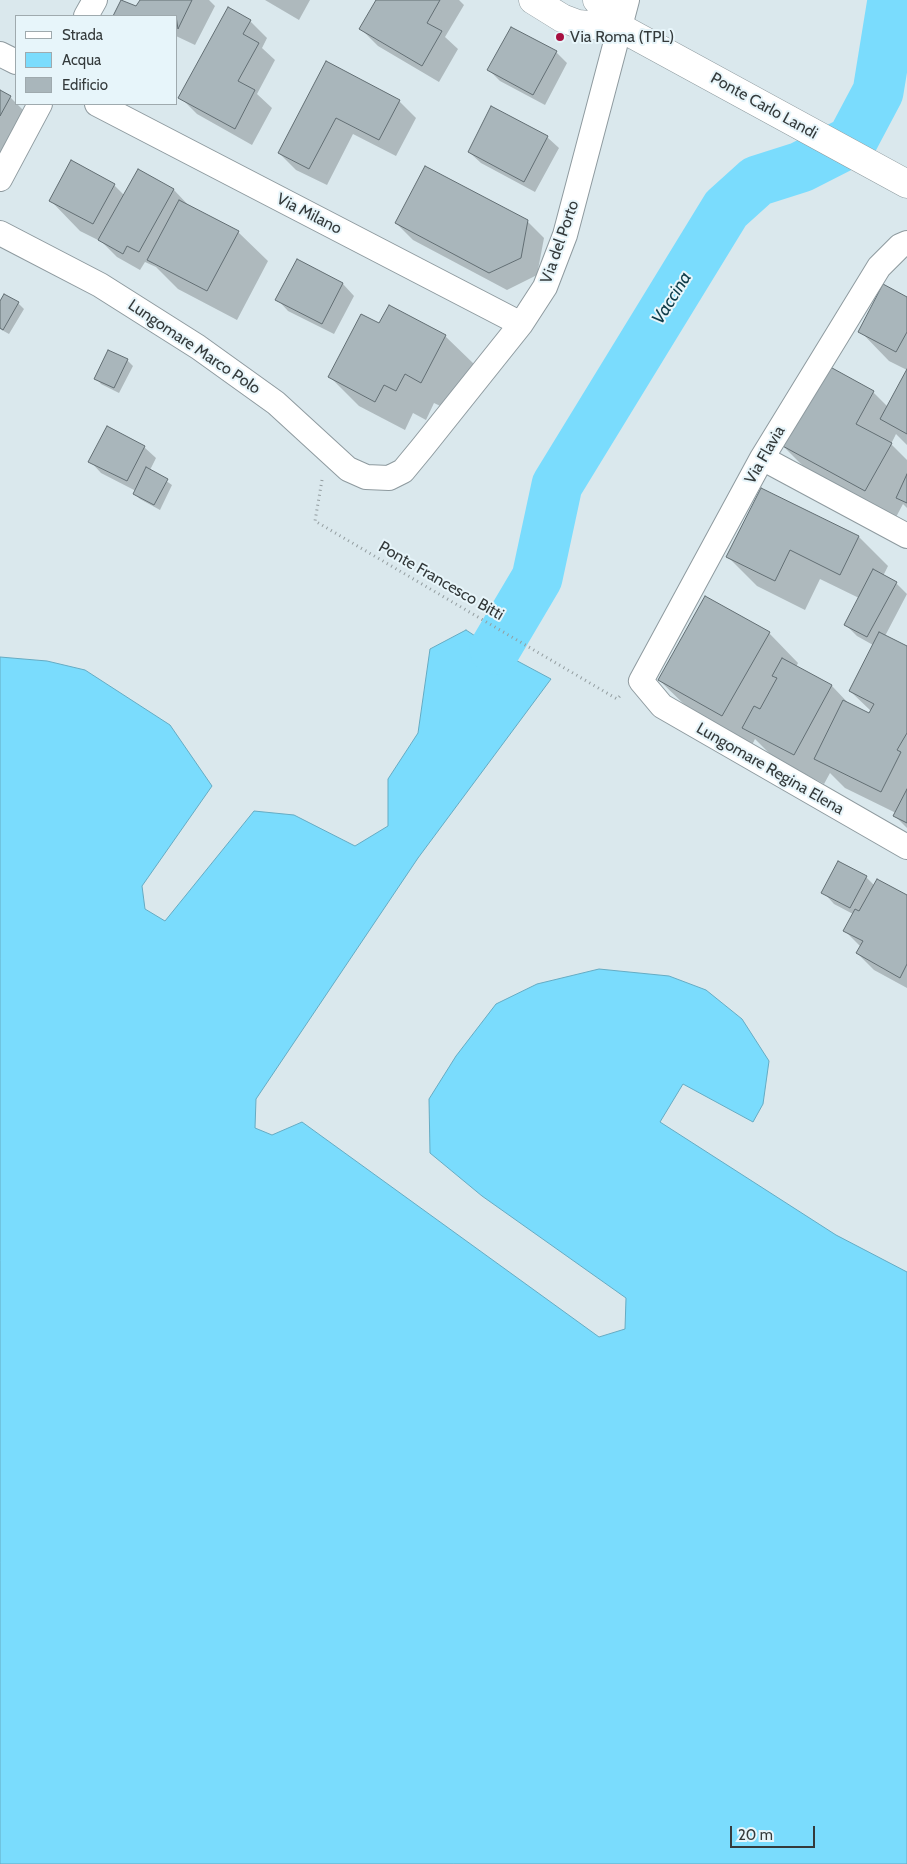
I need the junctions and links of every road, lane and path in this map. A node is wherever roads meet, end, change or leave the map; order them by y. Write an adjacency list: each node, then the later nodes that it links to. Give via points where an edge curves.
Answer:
1 (95, 0): 5 (street)
2 (533, 0): 6 (street, via 578,24)
3 (596, 0): 6 (street)
4 (628, 0): 6 (street, Via del Porto)
5 (87, 15)
6 (621, 28): 12 (street, Ponte Carlo Landi); 15 (street, Via del Porto, via 562,246 545,287)
7 (0, 54): 8 (street)
8 (15, 62)
9 (39, 105): 11 (street)
10 (98, 105): 15 (street, Via Milano)
11 (0, 179)
12 (899, 180)
13 (0, 233): 16 (street, Lungomare Marco Polo, via 100,284 190,342 276,403)
14 (907, 243): 17 (street, Via Flavia, via 879,267)
15 (521, 324): 18 (street, Via del Porto, via 403,471 389,478)
16 (328, 451): 18 (street, Lungomare Marco Polo, via 348,469); 21 (path, Ponte Francesco Bitti, via 315,521)
17 (762, 458): 19 (street); 20 (street, Via Flavia)
18 (374, 479)
19 (907, 536)
20 (641, 681): 22 (street, Lungomare Regina Elena, via 662,706)
21 (617, 698)
22 (907, 847)

